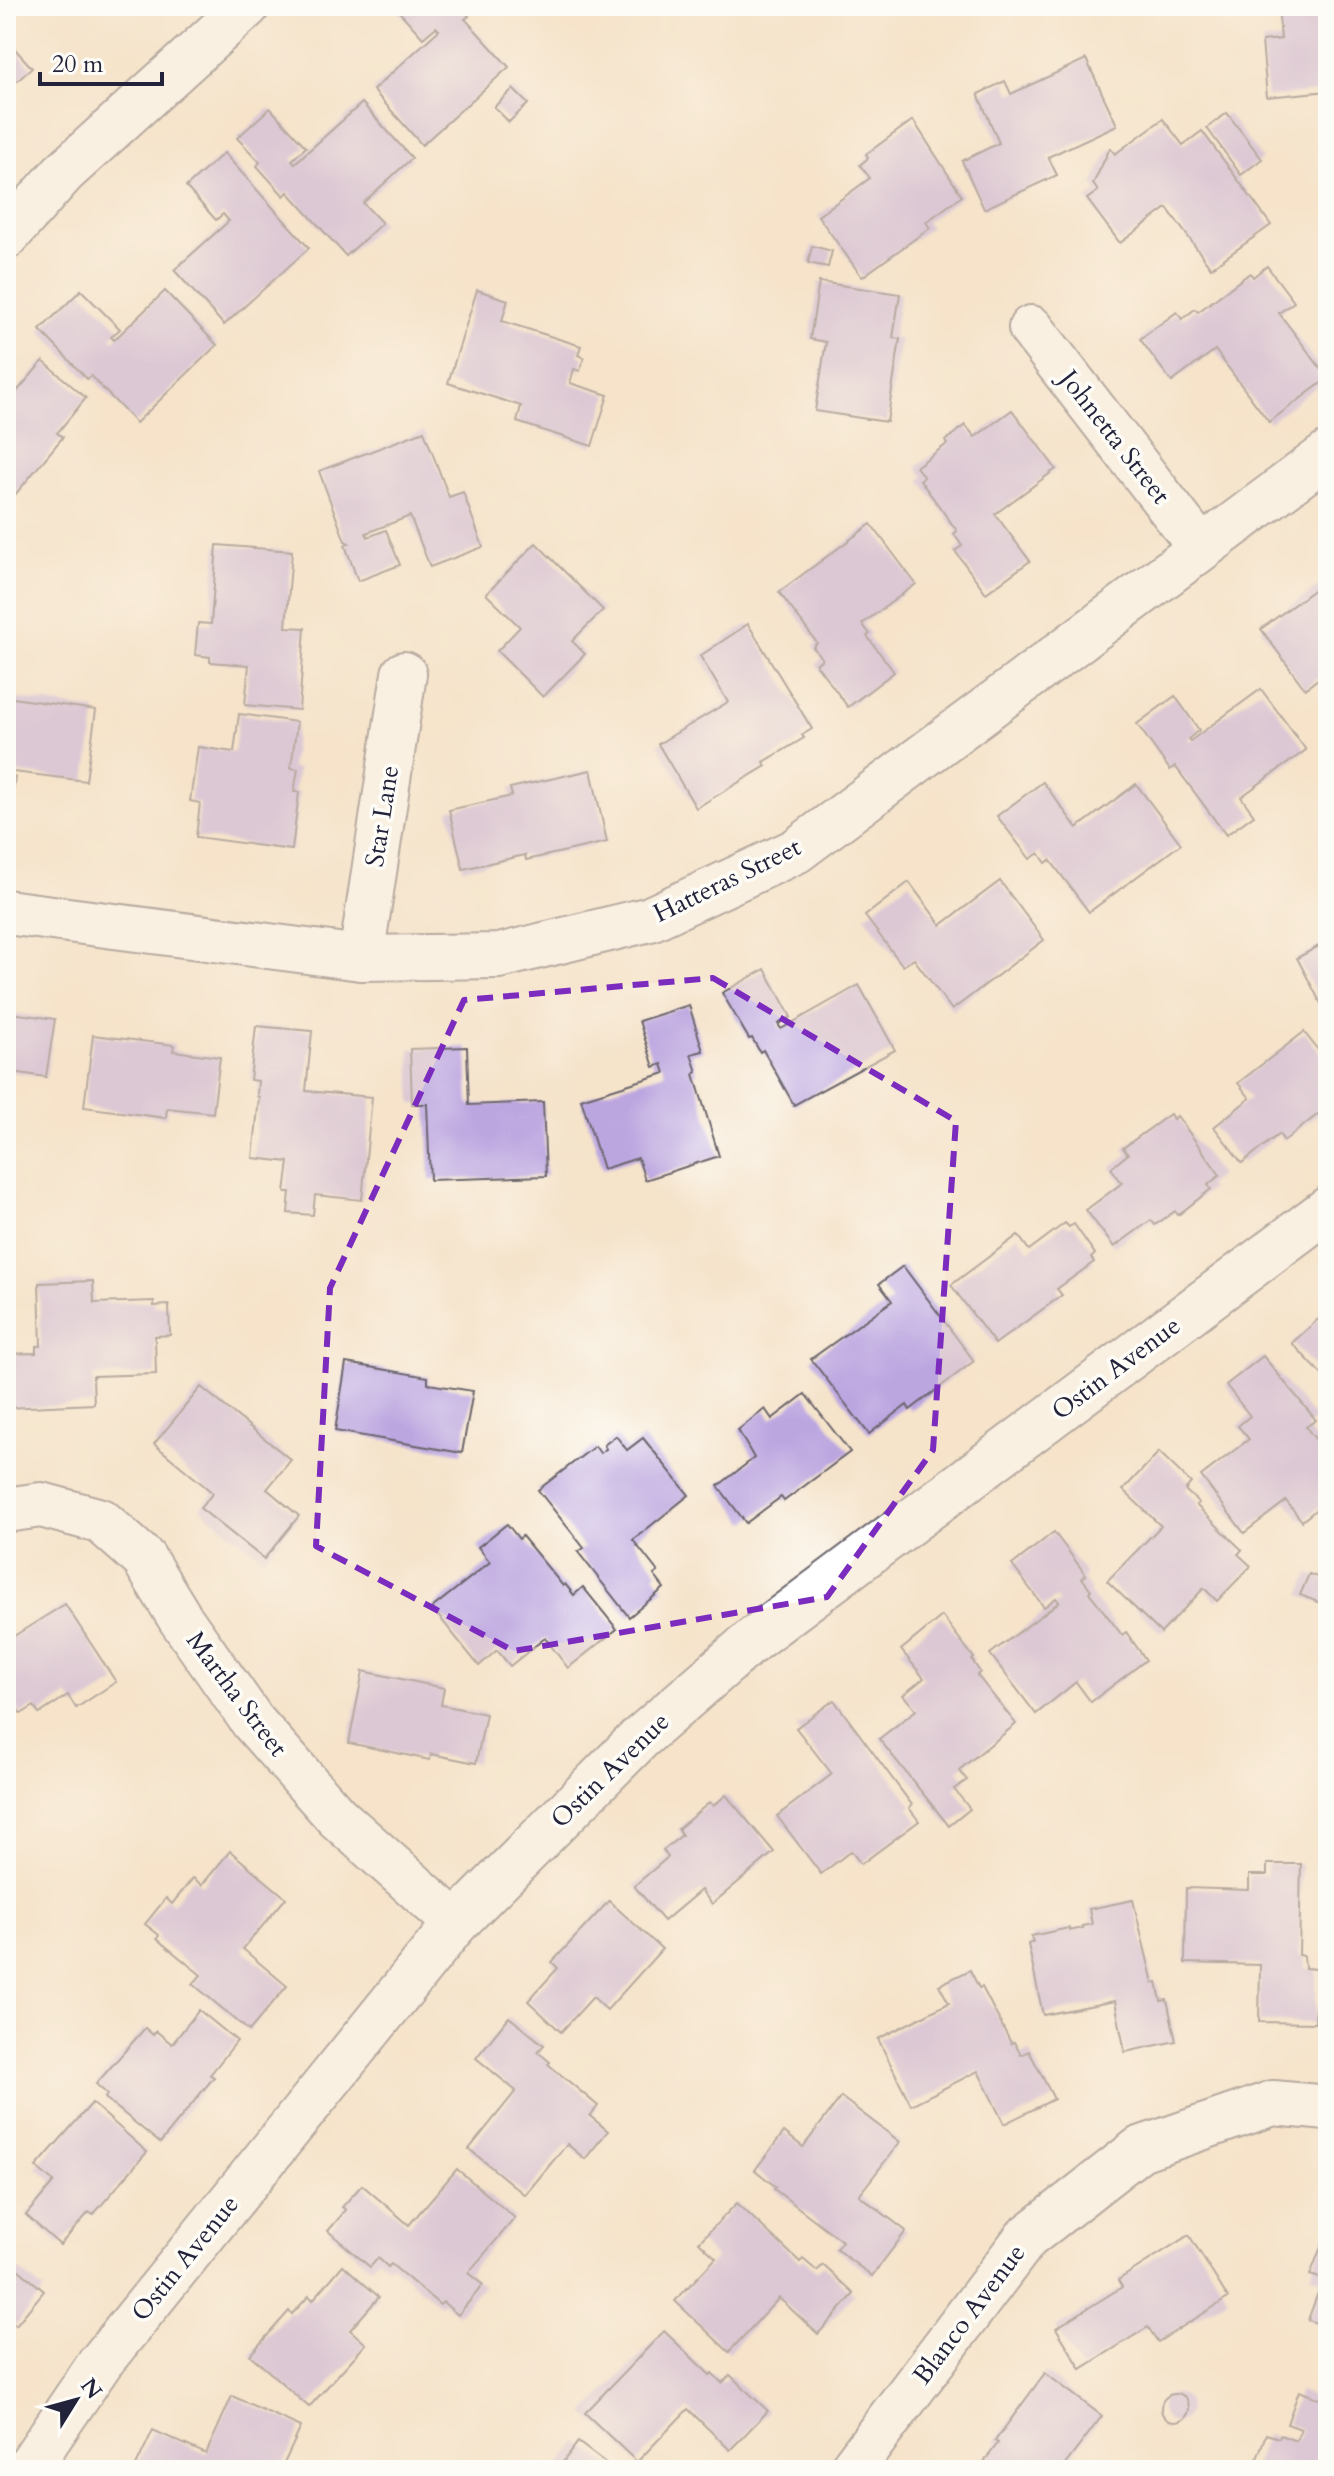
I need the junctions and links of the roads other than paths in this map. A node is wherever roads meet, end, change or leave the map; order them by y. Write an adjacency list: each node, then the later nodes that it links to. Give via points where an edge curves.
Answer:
1 (247, 6): 2 (street, via 63,173)
2 (6, 237)
3 (1031, 328): 5 (street, Johnetta Street)
4 (1328, 454): 5 (street, Hatteras Street)
5 (1200, 547): 8 (street, Hatteras Street, via 796,851 650,919 499,956)
6 (404, 674): 8 (street, Star Lane)
7 (6, 912): 8 (street, Hatteras Street)
8 (361, 958)
9 (1328, 1209): 11 (street, Ostin Avenue, via 754,1639 639,1739)
10 (6, 1510): 11 (street, Martha Street, via 41,1505 101,1521 144,1559 253,1722 337,1817)
11 (456, 1923): 13 (street, Ostin Avenue, via 100,2363)
12 (1328, 2108): 14 (street, Blanco Avenue, via 1273,2103 1140,2149 1026,2238)
13 (27, 2470)
14 (851, 2470)

